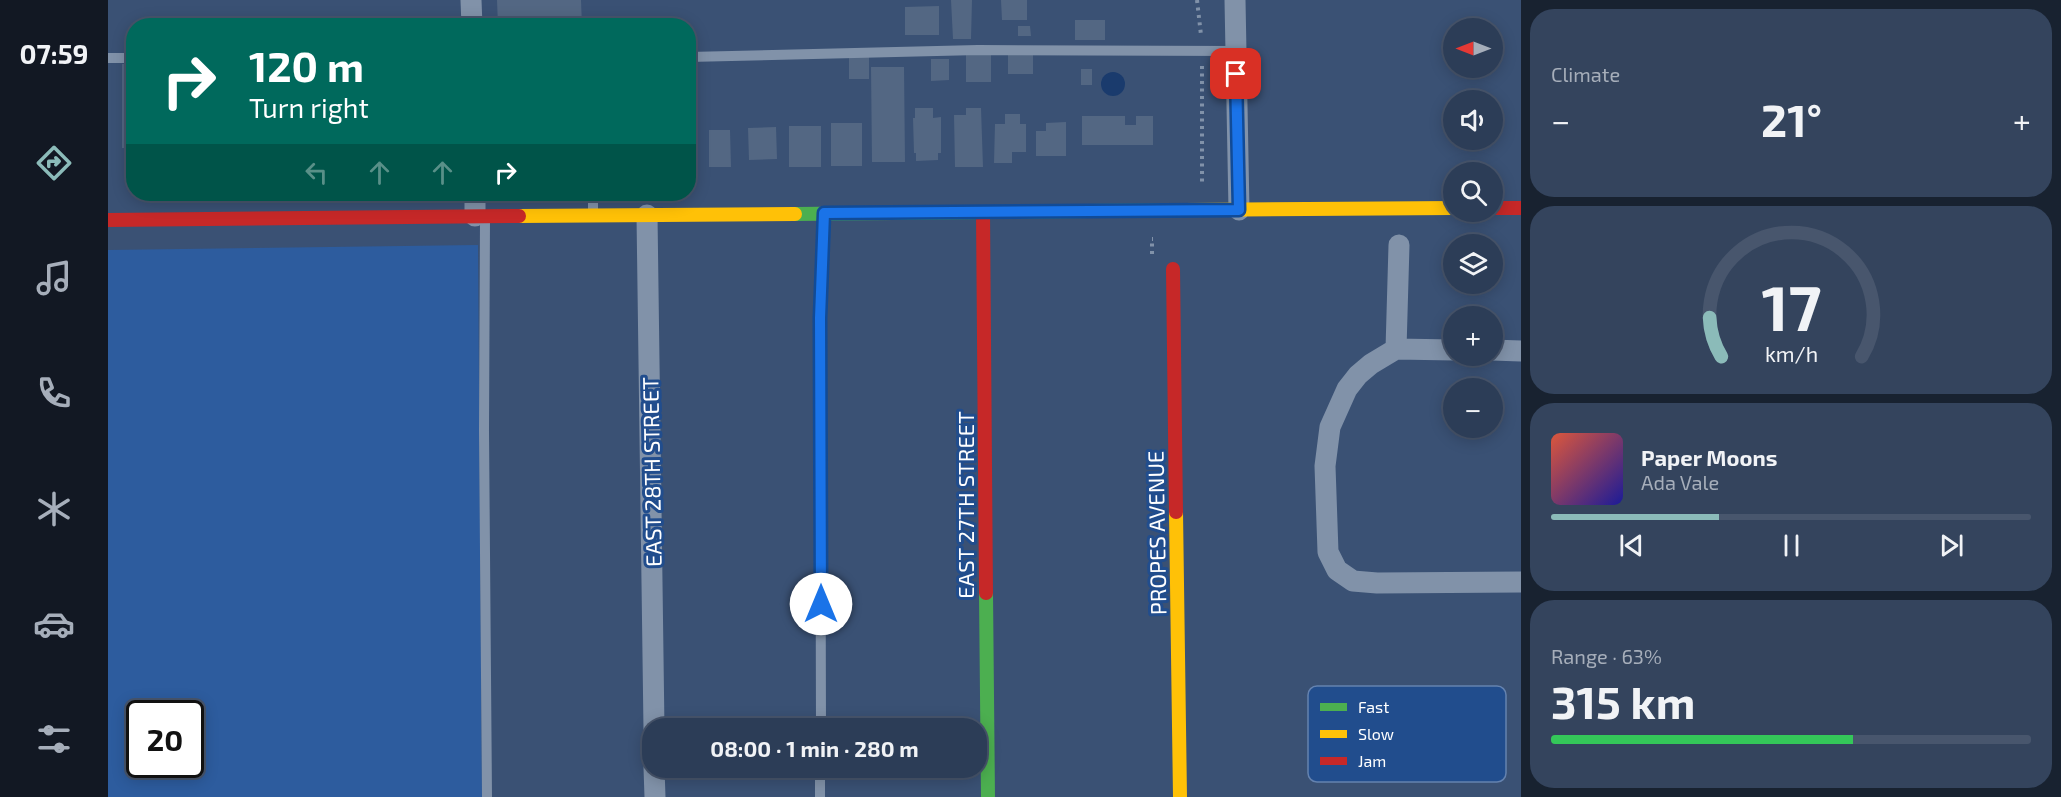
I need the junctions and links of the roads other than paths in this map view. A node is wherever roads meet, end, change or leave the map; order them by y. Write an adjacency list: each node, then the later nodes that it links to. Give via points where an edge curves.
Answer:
1 (471, 0): 3 (street)
2 (1235, 0): 4 (street)
3 (472, 18)
4 (1236, 51): 5 (lane, via 978,50); 13 (street)
5 (696, 57)
6 (108, 58): 7 (lane)
7 (126, 58)
8 (477, 201): 18 (street)
9 (593, 201): 16 (lane)
10 (1443, 208): 13 (main road)
11 (1503, 208): 12 (main road)
12 (1521, 208)
13 (1239, 210): 14 (main road)
14 (983, 212): 15 (main road); 34 (main road, EAST 27TH STREET)
15 (824, 213): 17 (main road); 28 (lane, via 820,318)
16 (593, 215): 17 (main road); 18 (main road)
17 (647, 215): 27 (street, EAST 28TH STREET)
18 (480, 216): 19 (main road); 31 (lane)
19 (108, 220)
20 (1399, 244): 22 (street)
21 (1173, 269): 35 (main road, PROPES AVENUE)
22 (1396, 349): 23 (street); 26 (street, via 1358,375 1347,389 1330,427 1325,466 1328,552 1337,570 1353,581 1377,583)
23 (1443, 350)
24 (1503, 350): 25 (street)
25 (1521, 351)
26 (1521, 582)
27 (654, 718)
28 (821, 718)
29 (654, 778): 32 (street)
30 (820, 778): 33 (lane)
31 (487, 797)
32 (655, 797)
33 (820, 797)
34 (988, 797)
35 (1180, 797)

